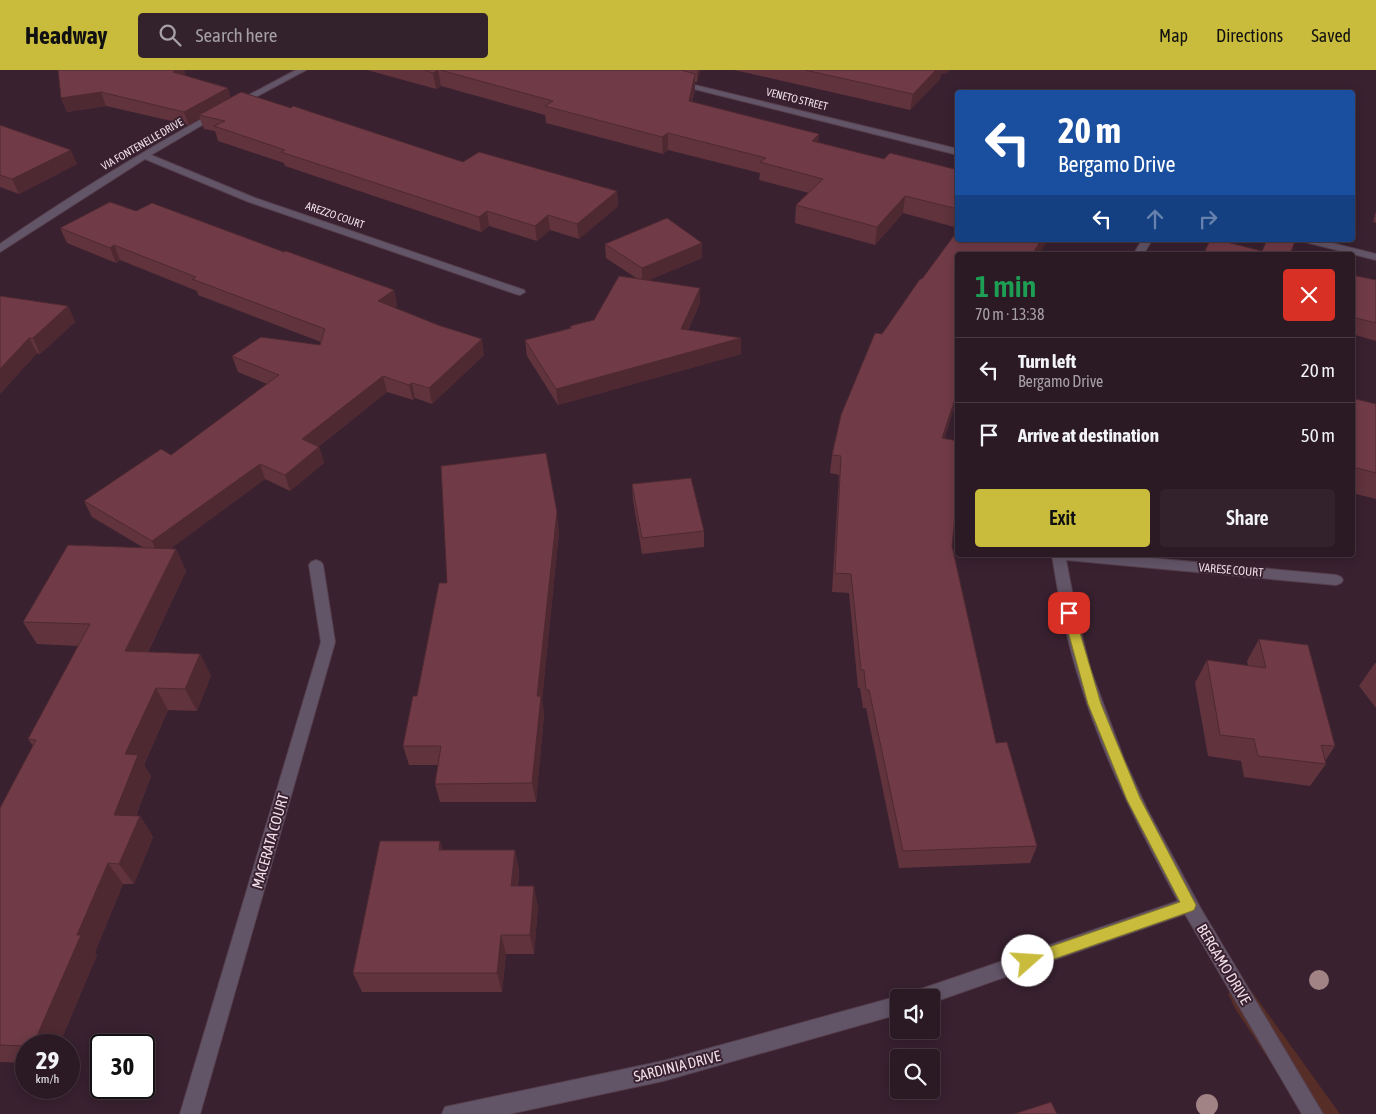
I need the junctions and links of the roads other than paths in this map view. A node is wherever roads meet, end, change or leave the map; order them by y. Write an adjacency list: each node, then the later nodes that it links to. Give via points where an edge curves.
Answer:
1 (299, 70): 4 (street, VIA FONTENELLE DRIVE)
2 (669, 80): 3 (street, VENETO STREET)
3 (955, 151)
4 (144, 155): 6 (street, VIA FONTENELLE DRIVE); 8 (street, AREZZO COURT, via 252,200)
5 (1316, 242): 7 (street)
6 (2, 245)
7 (1376, 257)
8 (520, 292)
9 (1058, 557): 13 (street, BERGAMO DRIVE, via 1069,613 1095,704 1134,800)
10 (1089, 557): 12 (street, VARESE COURT)
11 (316, 565): 16 (street, MACERATA COURT, via 328,642)
12 (1336, 580)
13 (1189, 905): 14 (street); 18 (street, BERGAMO DRIVE)
14 (940, 991)
15 (890, 1008): 17 (street, SARDINIA DRIVE, via 663,1071)
16 (190, 1114)
17 (452, 1114)
18 (1313, 1114)

